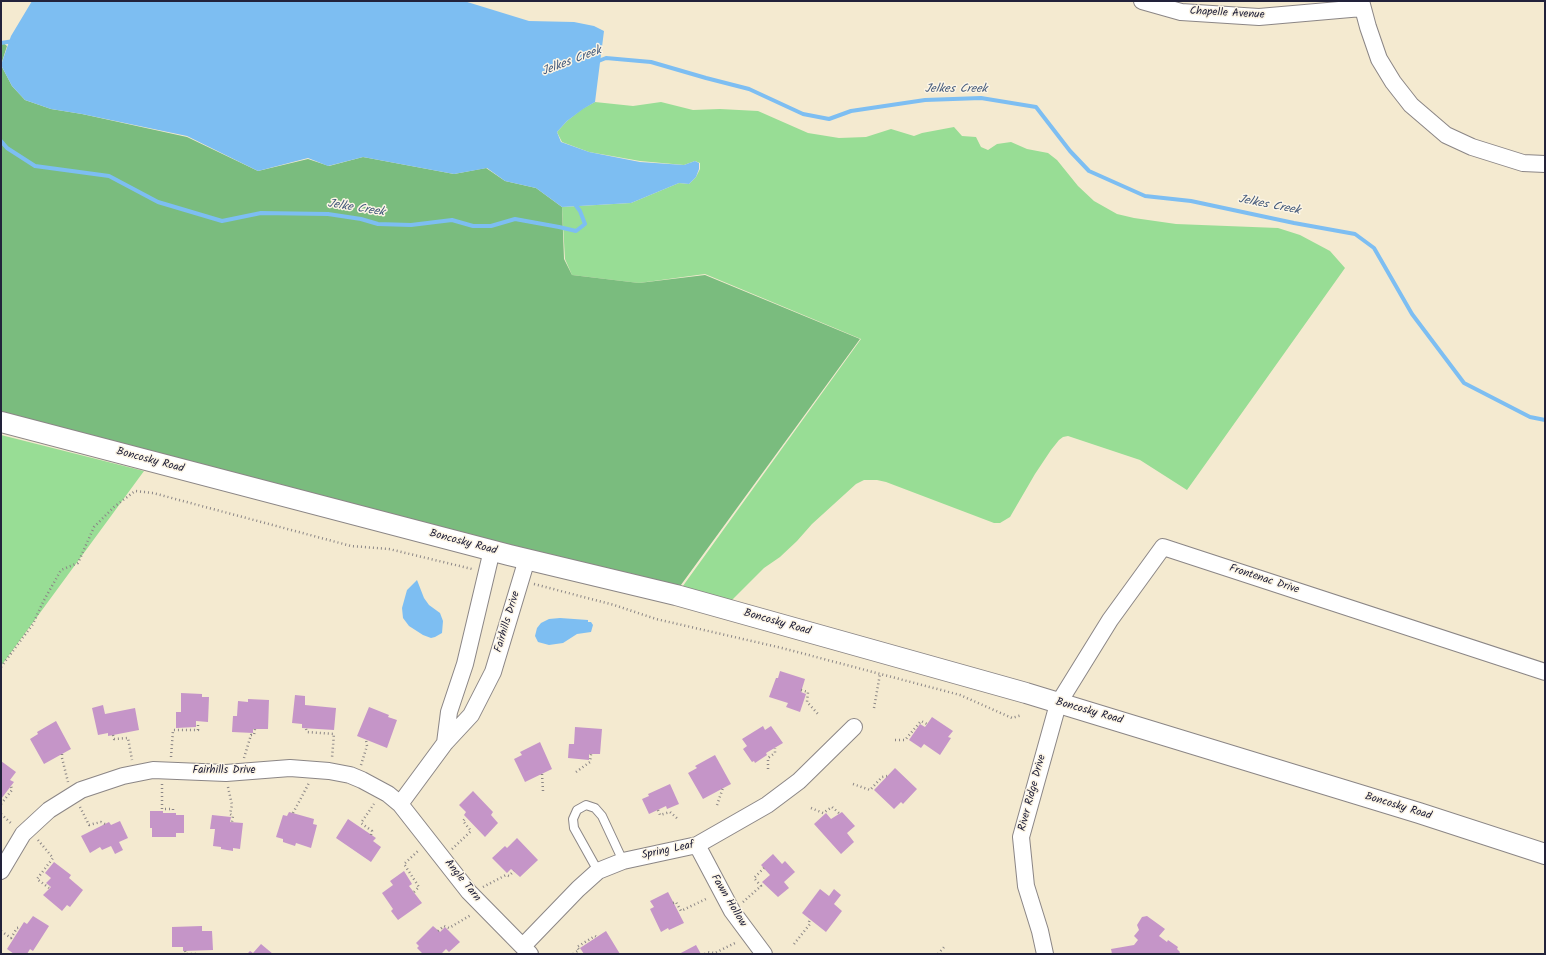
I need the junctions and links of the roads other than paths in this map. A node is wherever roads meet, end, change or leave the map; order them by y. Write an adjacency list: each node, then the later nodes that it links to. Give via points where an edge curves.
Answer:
1 (1142, 1): 2 (street, Chapelle Avenue, via 1181,12 1259,17)
2 (1361, 4): 3 (street, via 1379,59 1411,105 1446,135 1472,147 1523,163)
3 (1545, 164)
4 (1, 422): 5 (street, Boncosky Road)
5 (492, 550): 6 (street, Boncosky Road); 10 (street, Fairhills Drive, via 465,664 449,712)
6 (527, 559): 8 (street, Boncosky Road, via 676,595); 10 (street, Fairhills Drive, via 493,672 471,714)
7 (1545, 672): 8 (street, Frontenac Drive, via 1163,547 1110,620)
8 (1058, 704): 13 (street, Boncosky Road, via 1160,733); 19 (street, River Ridge Drive, via 1021,837 1026,886)
9 (854, 727): 12 (street, Spring Leaf, via 800,781 767,805)
10 (445, 743): 11 (street, Fairhills Drive)
11 (400, 804): 15 (street, Fairhills Drive, via 388,794 362,780 329,771 290,768 226,773 153,770 123,776 81,790 49,810 23,834); 17 (street, Angle Tarn, via 469,892)
12 (697, 845): 14 (street, Spring Leaf); 18 (street, Fawn Hollow, via 732,911)
13 (1545, 854)
14 (623, 861): 16 (street, Spring Leaf); 16 (lane, via 602,816 595,808 586,805 577,810 573,819 574,828)
15 (1, 871)
16 (598, 871): 17 (street, Spring Leaf, via 578,889)
17 (526, 950)
18 (764, 954)
19 (1045, 954)

